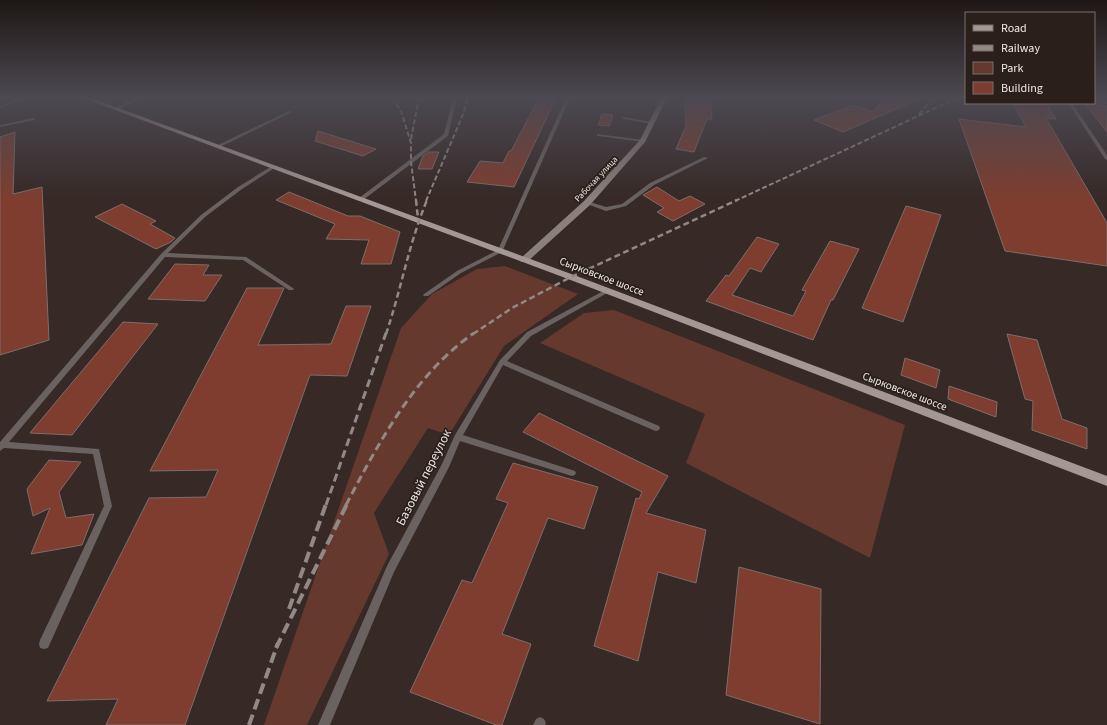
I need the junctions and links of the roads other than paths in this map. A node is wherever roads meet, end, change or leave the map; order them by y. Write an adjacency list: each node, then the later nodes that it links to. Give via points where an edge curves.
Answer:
1 (179, 132): 9 (main road, Сырковское шоссе)
2 (248, 132): 9 (lane)
3 (447, 132): 13 (lane)
4 (553, 132): 15 (lane)
5 (647, 132): 8 (main road, Рабочая улица)
6 (1089, 132): 11 (lane)
7 (599, 135): 8 (lane)
8 (643, 141): 14 (main road, Рабочая улица)
9 (218, 146): 12 (main road, Сырковское шоссе)
10 (706, 158): 14 (lane, via 652,184 624,205 606,209)
11 (1107, 159)
12 (274, 167): 13 (main road, Сырковское шоссе); 16 (lane, via 240,188 203,216)
13 (360, 199): 15 (main road, Сырковское шоссе)
14 (587, 203): 17 (main road, Рабочая улица)
15 (500, 251): 17 (main road, Сырковское шоссе); 20 (lane, via 459,272)
16 (163, 255): 18 (lane, via 244,258); 24 (lane)
17 (524, 260): 19 (main road, Сырковское шоссе)
18 (291, 289)
19 (607, 291): 21 (lane, Базовый переулок, via 528,334); 26 (main road, Сырковское шоссе)
20 (426, 295)
21 (502, 362): 22 (lane); 23 (lane, Базовый переулок)
22 (656, 428)
23 (458, 437): 25 (lane); 28 (lane, Базовый переулок, via 446,465 390,570)
24 (1, 447): 27 (lane, via 96,451 108,506)
25 (572, 473)
26 (1107, 481)
27 (44, 644)
28 (324, 725)

